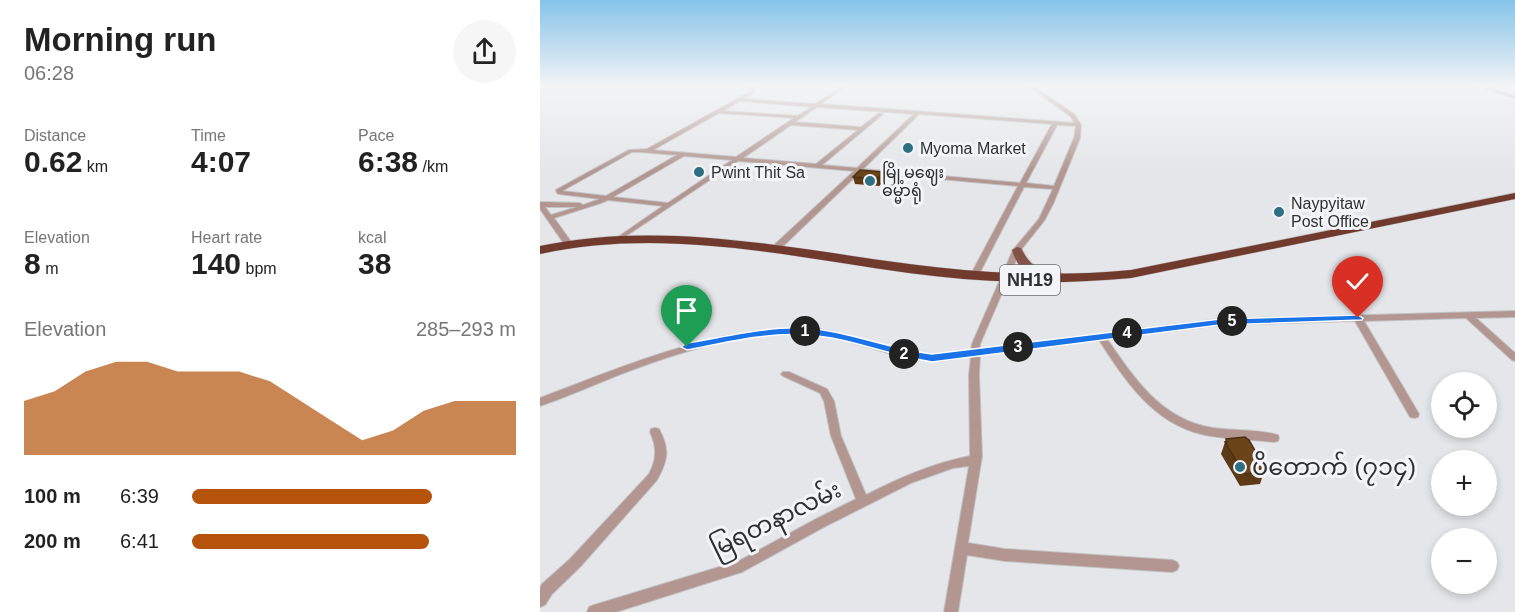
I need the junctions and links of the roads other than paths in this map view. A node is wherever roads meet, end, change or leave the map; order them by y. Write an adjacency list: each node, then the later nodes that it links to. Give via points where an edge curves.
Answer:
1 (881, 114): 12 (street)
2 (715, 115): 13 (street)
3 (760, 115): 8 (street)
4 (802, 115): 8 (street)
5 (916, 115): 17 (street)
6 (939, 115): 10 (street)
7 (1071, 115): 11 (street)
8 (798, 117): 9 (street)
9 (789, 123): 12 (street); 15 (street)
10 (1055, 123): 11 (street); 18 (street)
11 (1079, 125): 19 (street)
12 (862, 129): 16 (street)
13 (646, 151): 14 (street); 21 (street, via 631,152 559,190)
14 (684, 154): 15 (street); 21 (street)
15 (737, 158): 16 (street); 23 (street)
16 (817, 166): 17 (street)
17 (856, 170): 18 (street); 28 (street)
18 (1023, 185): 19 (street); 31 (street)
19 (1057, 188): 30 (street, via 1042,220)
20 (1515, 196): 33 (highway, NH19, via 1131,274)
21 (608, 197): 23 (street); 24 (street)
22 (541, 205): 24 (street); 25 (street)
23 (668, 205): 26 (street)
24 (587, 206): 25 (street)
25 (551, 217): 27 (street)
26 (620, 238): 27 (highway, NH19); 28 (highway, NH19, via 678,238)
27 (568, 243): 29 (highway, NH19)
28 (774, 249): 31 (highway, NH19)
29 (540, 250)
30 (1017, 250): 32 (street); 33 (main road, via 1019,260 1034,271)
31 (974, 276): 32 (highway, NH19)
32 (1004, 279): 33 (highway, NH19); 38 (street)
33 (1084, 279)
34 (1515, 314): 35 (street)
35 (1468, 315): 36 (street); 39 (street)
36 (1358, 318): 37 (street, via 1220,322); 42 (street)
37 (1101, 336): 38 (street); 44 (street, via 1132,381 1179,423)
38 (975, 352): 41 (street, via 932,358 828,334 762,333 650,358); 45 (street)
39 (1515, 358)
40 (786, 374): 46 (street, via 824,392 836,436)
41 (540, 402)
42 (1414, 414)
43 (655, 432): 49 (street, via 663,451 654,477)
44 (1274, 438)
45 (975, 460): 46 (street, မြရတနာလမ်း, via 907,480); 47 (street)
46 (863, 502): 50 (street, မြရတနာလမ်း, via 742,566)
47 (961, 548): 48 (street, via 1005,555); 51 (street)
48 (1172, 566)
49 (540, 600)
50 (594, 612)
51 (951, 612)

